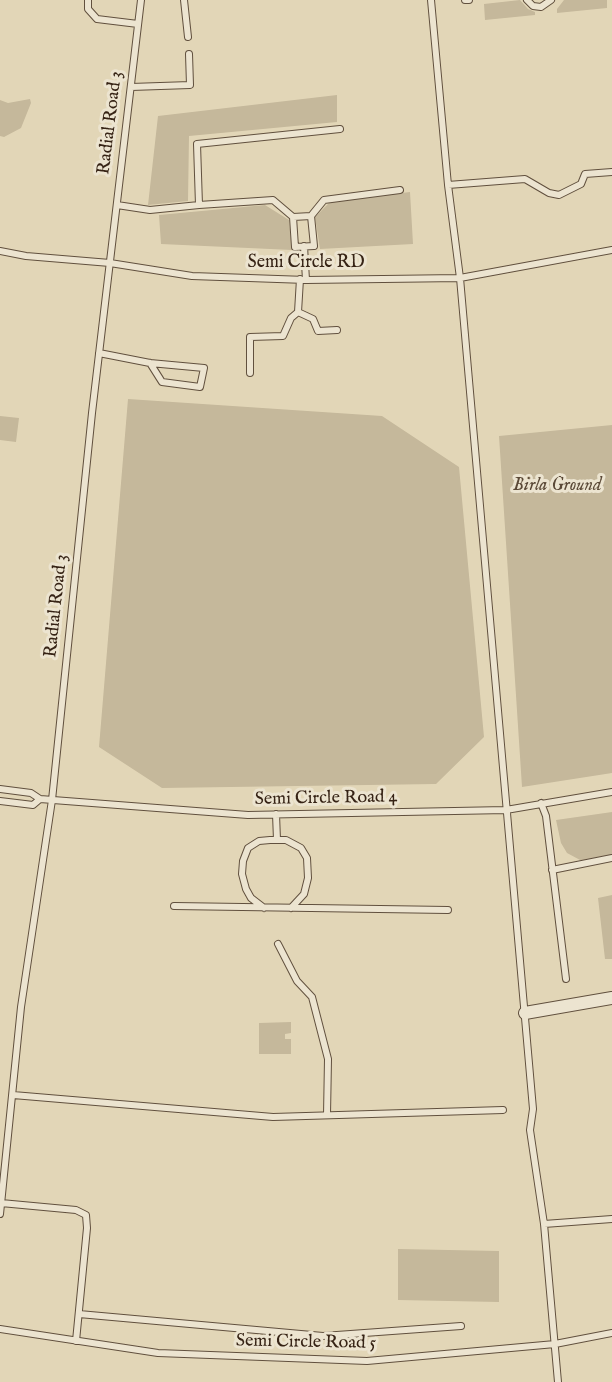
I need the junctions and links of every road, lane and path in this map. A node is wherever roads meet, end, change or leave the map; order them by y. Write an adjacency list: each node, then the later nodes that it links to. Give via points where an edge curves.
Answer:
1 (88, 0): 10 (lane, via 88,9 97,19)
2 (141, 0): 10 (lane, Radial Road 3)
3 (184, 0): 11 (lane)
4 (431, 0): 16 (lane)
5 (465, 0): 6 (lane)
6 (469, 0)
7 (527, 0): 9 (lane, via 533,6)
8 (551, 0): 9 (lane)
9 (540, 4)
10 (138, 24): 13 (lane, Radial Road 3)
11 (188, 37)
12 (189, 54): 13 (lane, via 190,85)
13 (131, 87): 18 (lane, Radial Road 3)
14 (340, 129): 19 (lane, via 197,144)
15 (612, 172): 16 (lane, via 585,174 580,184 559,195 525,179)
16 (448, 185): 26 (lane)
17 (400, 190): 20 (lane, via 324,200)
18 (117, 205): 19 (lane, via 150,210); 25 (lane, Radial Road 3)
19 (199, 205): 21 (lane, via 273,200)
20 (312, 216): 21 (lane); 22 (lane, via 314,246)
21 (293, 217): 22 (lane, via 295,247)
22 (304, 246): 27 (lane)
23 (0, 250): 25 (lane, Semi Circle RD)
24 (612, 250): 26 (lane, Semi Circle RD)
25 (110, 263): 27 (lane, Semi Circle RD, via 192,276); 30 (lane, Radial Road 3)
26 (460, 278): 27 (lane, Semi Circle RD); 39 (lane)
27 (303, 280): 28 (lane)
28 (298, 312): 29 (lane, via 313,319 318,331); 32 (lane, via 283,336 250,337)
29 (337, 330)
30 (99, 353): 31 (lane); 36 (lane, Radial Road 3)
31 (150, 363): 31 (lane, via 204,368 201,387 162,382)
32 (250, 373)
33 (0, 789): 35 (lane, Semi Circle Road 4, via 31,793)
34 (612, 792): 38 (lane, Semi Circle Road 4)
35 (40, 799): 36 (lane, Semi Circle Road 4); 37 (lane, Semi Circle Road 4, via 33,805)
36 (52, 800): 40 (lane, Semi Circle Road 4); 52 (lane, Radial Road 3, via 21,1007)
37 (0, 801)
38 (542, 803): 39 (lane, Semi Circle Road 4); 43 (lane)
39 (506, 810): 40 (lane, Semi Circle Road 4); 51 (lane)
40 (276, 814): 41 (lane)
41 (277, 840): 45 (lane, via 259,841 248,848 243,861 246,889); 46 (lane, via 301,848 308,858 304,894)
42 (612, 858): 43 (lane)
43 (552, 870): 49 (lane)
44 (174, 906): 45 (lane)
45 (264, 908): 46 (lane)
46 (291, 908): 47 (lane)
47 (448, 910)
48 (278, 944): 54 (lane, via 297,981 312,997 328,1059)
49 (566, 979)
50 (612, 998): 51 (street)
51 (525, 1013): 58 (lane, via 533,1109 530,1131)
52 (13, 1095): 54 (lane, via 273,1117); 55 (lane, Radial Road 3)
53 (503, 1110): 54 (lane)
54 (327, 1115)
55 (1, 1203): 56 (lane, Radial Road 3); 59 (lane, via 76,1210 86,1215)
56 (0, 1214)
57 (612, 1219): 58 (lane)
58 (544, 1224): 64 (lane)
59 (79, 1314): 60 (lane, via 323,1336); 63 (lane)
60 (461, 1326)
61 (0, 1329): 63 (lane, Semi Circle Road 5)
62 (612, 1333): 64 (lane, Semi Circle Road 5)
63 (76, 1341): 64 (lane, Semi Circle Road 5, via 158,1353 367,1361)
64 (555, 1344): 65 (lane)
65 (558, 1382)

